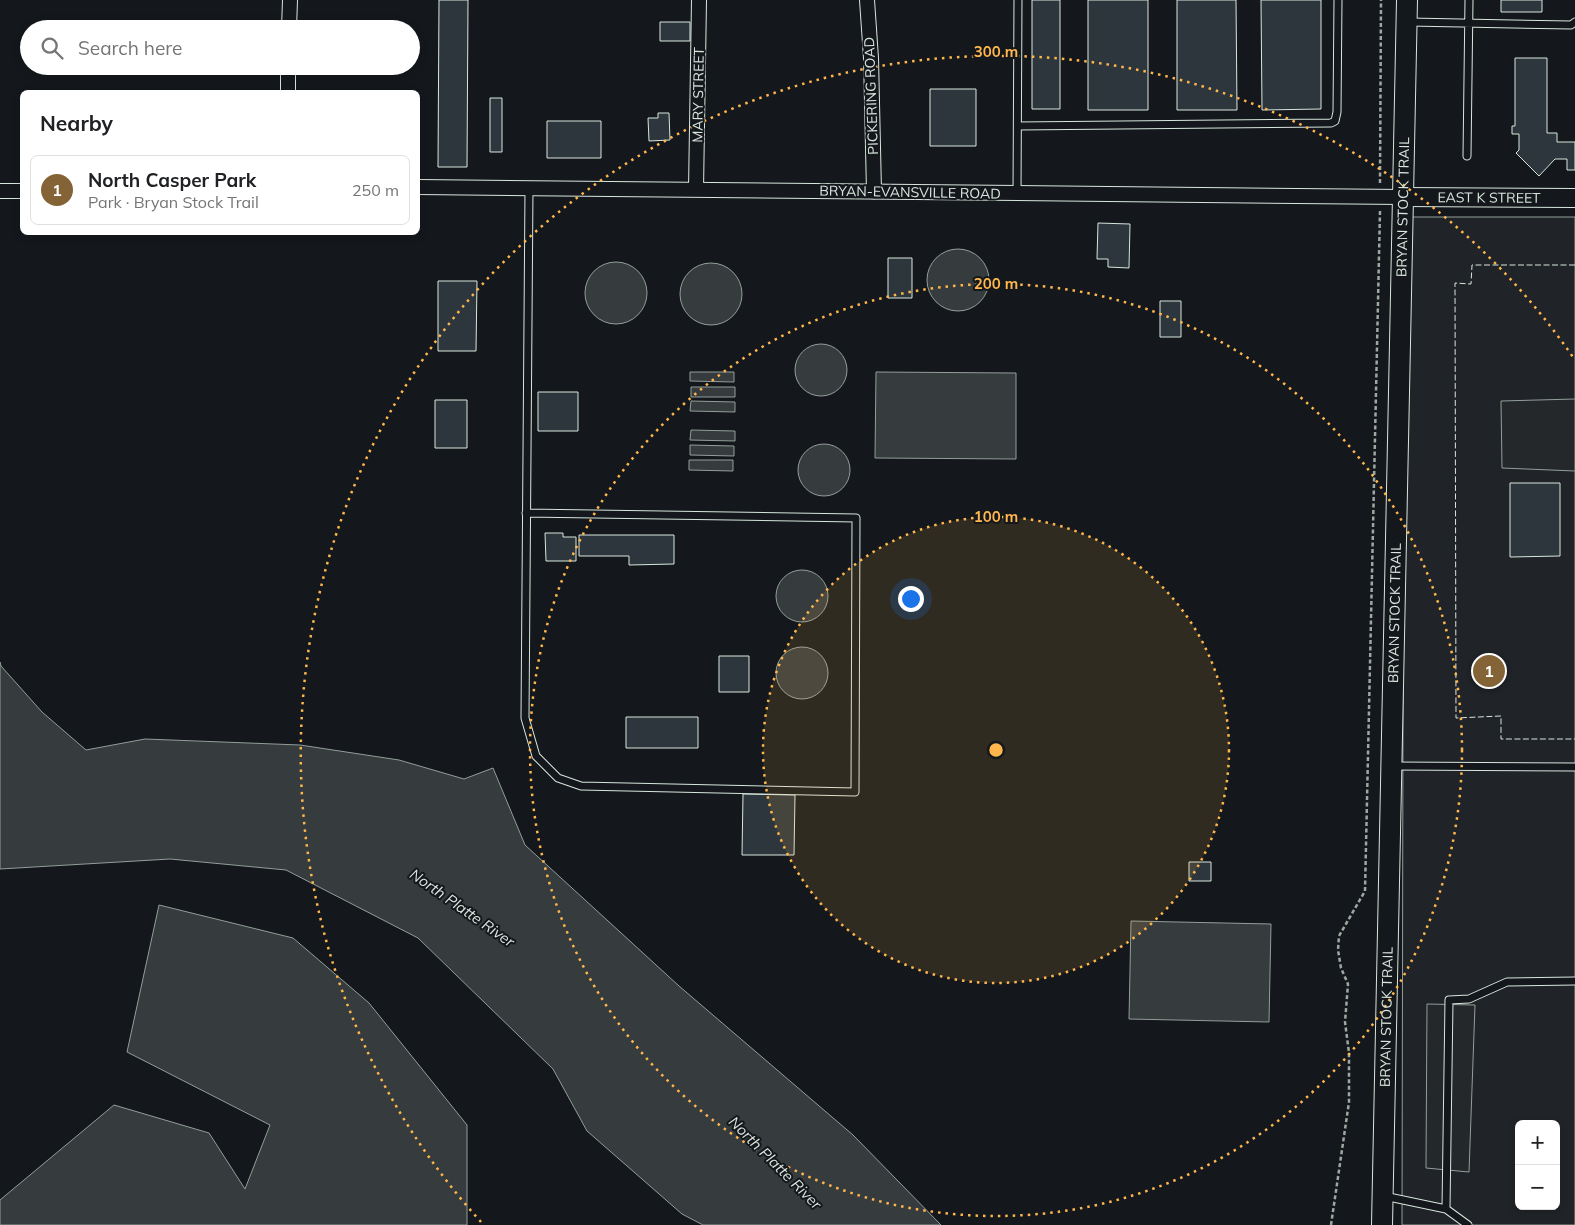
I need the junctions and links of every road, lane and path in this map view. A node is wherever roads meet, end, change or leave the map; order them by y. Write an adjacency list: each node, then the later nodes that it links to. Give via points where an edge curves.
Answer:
1 (290, 0): 9 (street)
2 (699, 0): 19 (street, MARY STREET)
3 (867, 0): 22 (street, PICKERING ROAD)
4 (1018, 0): 15 (lane)
5 (1338, 0): 15 (lane, via 1337,112 1335,121 1331,123)
6 (1382, 0): 24 (path)
7 (1407, 0): 10 (main road, BRYAN STOCK TRAIL)
8 (1469, 0): 12 (lane)
9 (289, 20)
10 (1407, 22): 12 (lane); 25 (main road, BRYAN STOCK TRAIL)
11 (1575, 22): 12 (lane, via 1571,25)
12 (1468, 23): 16 (lane)
13 (288, 75): 14 (street)
14 (288, 90)
15 (1018, 126): 23 (lane)
16 (1467, 156)
17 (420, 187): 18 (street, BRYAN-EVANSVILLE ROAD)
18 (529, 188): 19 (street, BRYAN-EVANSVILLE ROAD); 27 (lane)
19 (696, 190): 22 (street, BRYAN-EVANSVILLE ROAD)
20 (0, 191): 21 (street)
21 (20, 191)
22 (874, 192): 23 (street, BRYAN-EVANSVILLE ROAD)
23 (1018, 193): 24 (street, BRYAN-EVANSVILLE ROAD)
24 (1380, 197): 25 (street, BRYAN-EVANSVILLE ROAD); 33 (path, via 1365,891 1339,936 1341,968 1348,984 1345,1022 1349,1102)
25 (1403, 197): 26 (street, EAST K STREET); 28 (main road, BRYAN STOCK TRAIL)
26 (1575, 198)
27 (526, 513): 27 (lane, via 525,718 536,756 558,778 581,786 855,792 856,518)
28 (1392, 766): 29 (lane); 31 (main road, BRYAN STOCK TRAIL)
29 (1575, 767)
30 (1575, 981): 32 (lane, via 1507,982 1470,999 1448,1000)
31 (1383, 1196): 32 (lane); 34 (main road, BRYAN STOCK TRAIL)
32 (1446, 1209): 35 (lane)
33 (1331, 1225)
34 (1382, 1225)
35 (1468, 1225)

